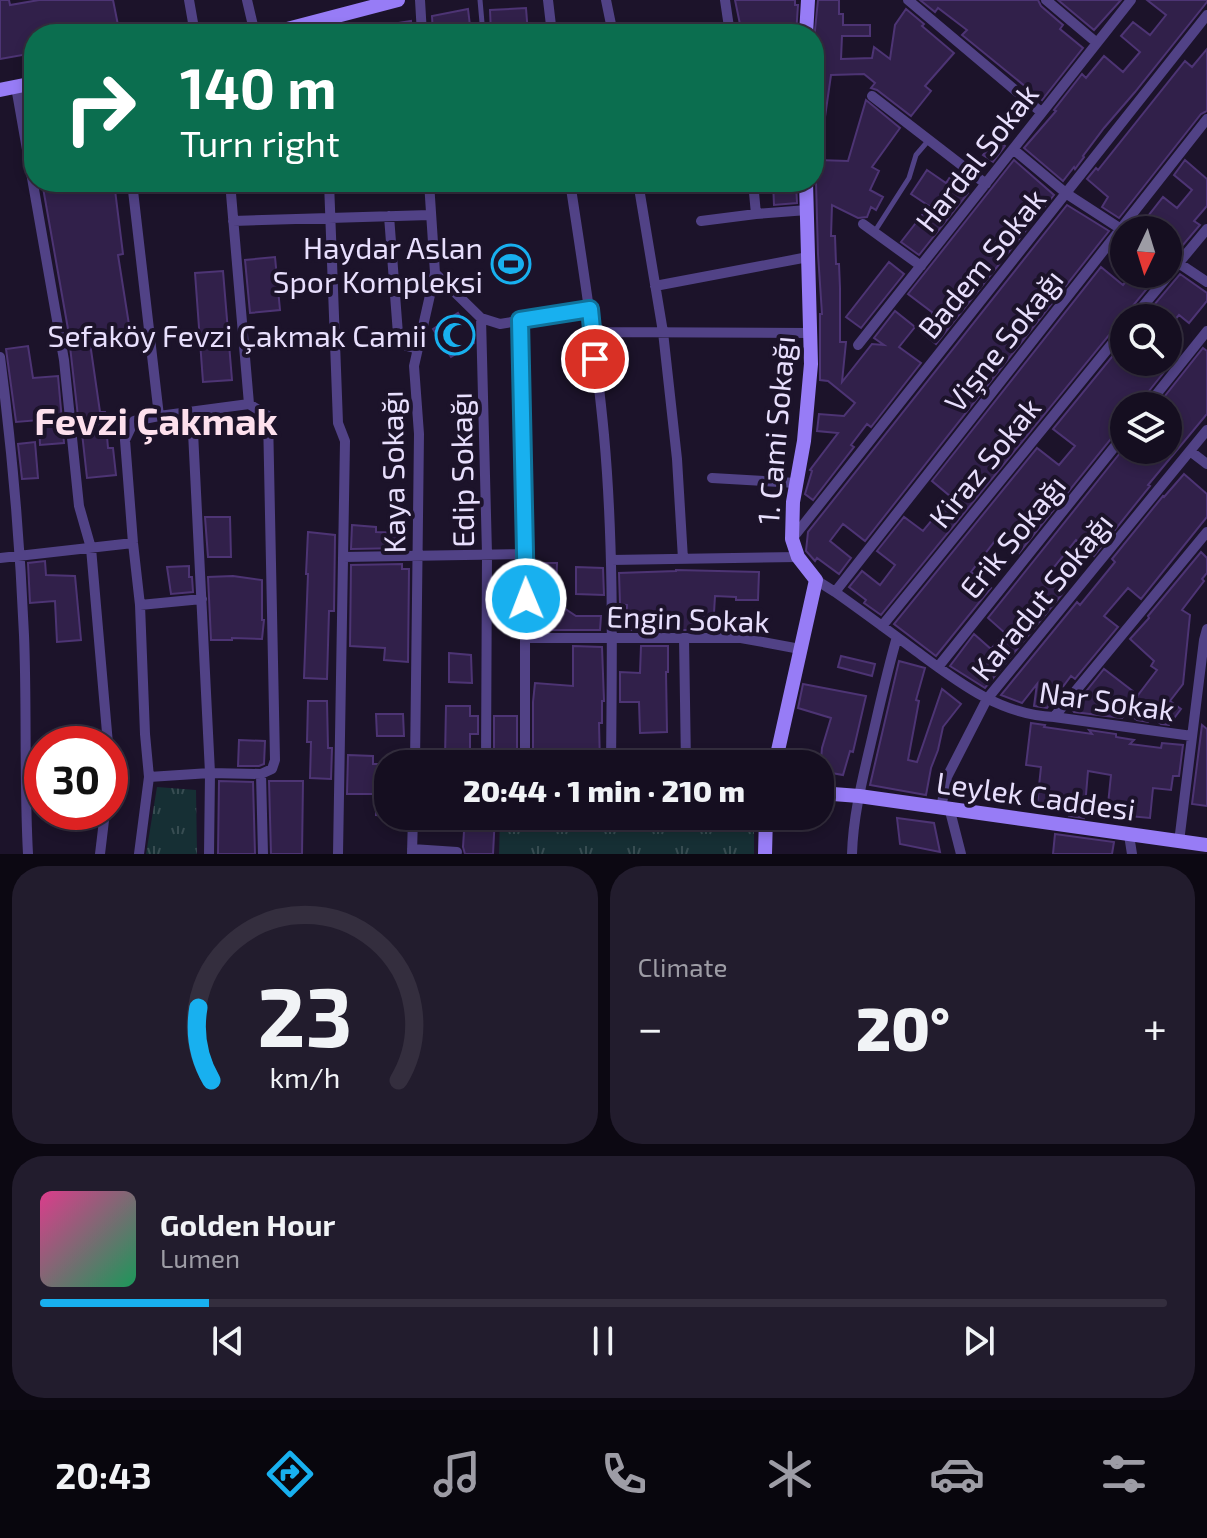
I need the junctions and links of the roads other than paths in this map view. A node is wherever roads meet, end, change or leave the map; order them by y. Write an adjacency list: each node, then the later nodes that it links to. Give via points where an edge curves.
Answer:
1 (189, 0): 15 (street)
2 (247, 0): 16 (street)
3 (398, 0): 13 (street)
4 (420, 0): 18 (street)
5 (480, 0): 19 (lane)
6 (548, 0): 20 (street)
7 (606, 0): 21 (street)
8 (725, 0): 22 (street)
9 (808, 0): 23 (street)
10 (908, 0): 29 (street)
11 (1046, 0): 24 (street)
12 (1131, 0): 24 (street, Hardal Sokak)
13 (377, 3): 17 (street)
14 (1207, 15): 44 (street, Badem Sokak)
15 (193, 24)
16 (253, 24)
17 (330, 24)
18 (421, 24)
19 (482, 24)
20 (551, 24)
21 (611, 24)
22 (729, 24)
23 (807, 24)
24 (1097, 43): 29 (street, Hardal Sokak)
25 (24, 85): 26 (street)
26 (16, 87): 27 (street); 31 (street)
27 (0, 90)
28 (872, 96): 32 (street)
29 (1041, 112): 33 (street, Hardal Sokak)
30 (1207, 119): 49 (street, Vişne Sokağı)
31 (24, 132)
32 (929, 140): 34 (street); 56 (lane)
33 (1013, 149): 34 (street, Hardal Sokak); 44 (street)
34 (986, 184): 61 (street, Hardal Sokak)
35 (34, 192): 91 (street, via 64,360 79,506)
36 (133, 192): 81 (street)
37 (231, 192): 51 (street)
38 (329, 192): 50 (street)
39 (429, 192): 47 (street, Kaya Sokağı)
40 (572, 192): 67 (street)
41 (640, 192): 64 (street)
42 (754, 192): 46 (street)
43 (806, 192): 45 (street, 1. Cami Sokağı)
44 (1067, 194): 53 (street); 89 (street, Badem Sokak)
45 (807, 210): 46 (street); 58 (street, 1. Cami Sokağı)
46 (756, 214): 52 (street)
47 (430, 215): 48 (street); 62 (street, Kaya Sokağı)
48 (389, 216): 50 (street); 76 (street, via 398,334 403,345)
49 (1133, 216)
50 (329, 218): 51 (street); 96 (street, via 338,423 345,441)
51 (233, 221): 79 (street)
52 (701, 221)
53 (1110, 222)
54 (863, 224): 56 (street)
55 (1207, 229): 59 (street)
56 (875, 232): 61 (street)
57 (1110, 245): 102 (street, Vişne Sokağı)
58 (808, 257): 64 (street); 73 (street, 1. Cami Sokağı)
59 (1182, 260)
60 (1182, 263): 63 (street)
61 (921, 266): 74 (street, Hardal Sokak)
62 (435, 273): 68 (street); 76 (street, Kaya Sokağı)
63 (1207, 282)
64 (655, 286): 72 (street)
65 (1158, 288): 66 (street)
66 (1145, 304)
67 (590, 309): 69 (street); 71 (street)
68 (481, 318): 69 (street, via 500,324); 92 (street, Edip Sokağı)
69 (520, 320): 93 (street)
70 (1207, 331): 78 (street)
71 (592, 332): 72 (street); 100 (street)
72 (663, 332): 73 (street); 99 (street)
73 (810, 333): 87 (street, 1. Cami Sokağı, via 804,441)
74 (858, 345)
75 (1110, 346): 105 (street, Kiraz Sokak)
76 (418, 348): 94 (street, Kaya Sokağı)
77 (0, 357): 95 (street)
78 (1158, 392)
79 (249, 404): 80 (street); 125 (street, via 268,416 275,760 272,769)
80 (192, 412): 81 (street); 103 (street)
81 (159, 416): 90 (street, via 134,421 125,440)
82 (1207, 430): 83 (street, Karadut Sokağı)
83 (1190, 451): 85 (street); 113 (street, Karadut Sokağı)
84 (1110, 452): 112 (street, Erik Sokağı)
85 (1207, 464)
86 (712, 478): 87 (street)
87 (796, 483): 89 (street, 1. Cami Sokağı)
88 (1207, 532): 114 (street)
89 (792, 539): 97 (street, 1. Cami Sokağı)
90 (133, 543): 91 (street); 104 (street)
91 (91, 548): 95 (street); 116 (street)
92 (487, 554): 93 (street); 94 (street); 119 (street, Edip Sokağı)
93 (525, 554): 109 (street)
94 (418, 555): 96 (street); 118 (street, Kaya Sokağı)
95 (19, 556): 98 (street); 115 (street)
96 (343, 557): 144 (street)
97 (798, 557): 99 (street); 101 (street, 1. Cami Sokağı)
98 (0, 558)
99 (683, 559): 100 (street)
100 (611, 560): 107 (street)
101 (816, 580): 102 (street, Nar Sokak); 111 (street)
102 (835, 592): 105 (street, Nar Sokak)
103 (202, 599): 104 (street); 124 (street)
104 (140, 605): 126 (street)
105 (882, 626): 108 (street, Nar Sokak)
106 (1207, 629): 117 (street)
107 (612, 637): 109 (street, Engin Sokak); 110 (street, Engin Sokak); 121 (street)
108 (897, 637): 112 (street, Nar Sokak); 128 (street)
109 (526, 638): 120 (street)
110 (684, 638): 111 (street, Engin Sokak, via 741,638); 122 (street)
111 (800, 649): 123 (street)
112 (938, 667): 113 (street, Nar Sokak)
113 (987, 699): 114 (street, Nar Sokak, via 1008,709); 129 (street, Karadut Sokağı, via 947,777)
114 (1054, 717): 117 (street, Nar Sokak)
115 (26, 726)
116 (106, 726)
117 (1192, 736): 135 (street)
118 (415, 750)
119 (486, 750)
120 (525, 750)
121 (611, 750)
122 (686, 750)
123 (778, 750)
124 (210, 773): 125 (street); 126 (street); 142 (street)
125 (261, 774): 143 (street)
126 (149, 777): 141 (street)
127 (834, 794): 128 (street, Leylek Caddesi)
128 (859, 796): 129 (street, Leylek Caddesi); 146 (street)
129 (946, 809): 134 (street, Leylek Caddesi); 147 (street)
130 (28, 830): 139 (street)
131 (103, 830): 140 (street)
132 (413, 830): 137 (street)
133 (766, 830): 145 (street)
134 (1129, 835): 135 (street, Leylek Caddesi); 148 (street)
135 (1179, 842): 136 (street, Leylek Caddesi)
136 (1207, 845)
137 (412, 852): 138 (street)
138 (457, 852)
139 (28, 854)
140 (100, 854)
141 (139, 854)
142 (209, 854)
143 (263, 854)
144 (338, 854)
145 (765, 854)
146 (852, 854)
147 (961, 854)
148 (1132, 854)

